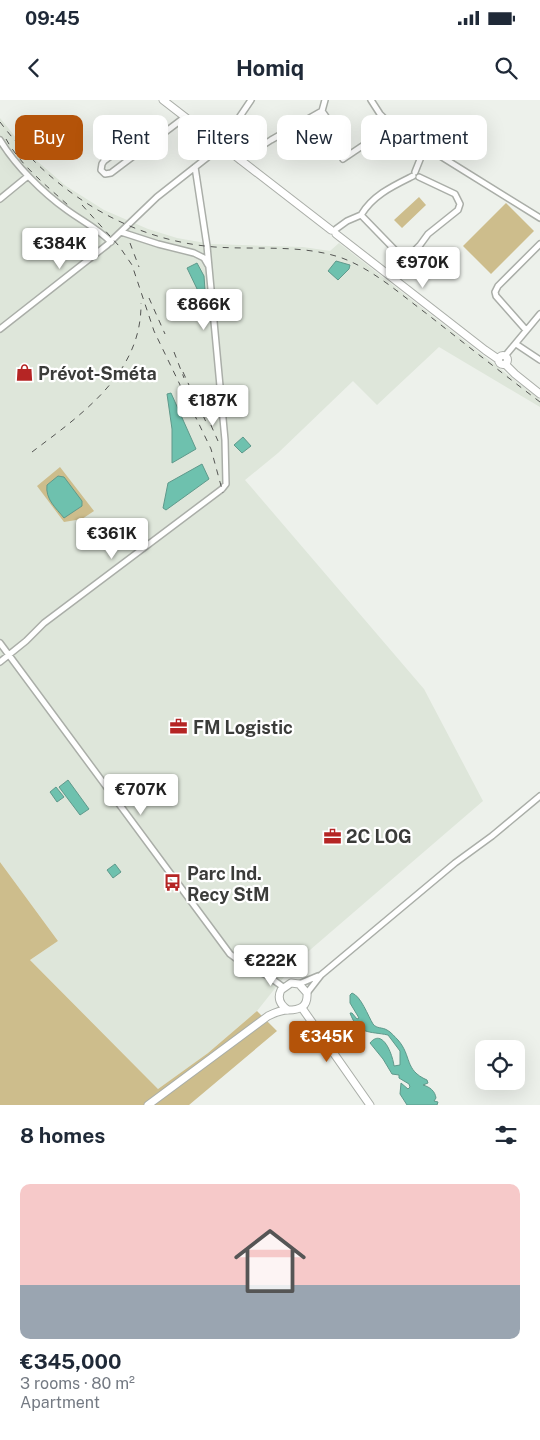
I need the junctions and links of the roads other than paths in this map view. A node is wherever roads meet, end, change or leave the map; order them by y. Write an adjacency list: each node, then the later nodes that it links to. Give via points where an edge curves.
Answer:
1 (163, 100): 6 (street)
2 (251, 100): 7 (street)
3 (325, 100): 5 (street)
4 (371, 100): 10 (street)
5 (322, 111): 8 (street); 9 (street)
6 (182, 115)
7 (241, 115)
8 (315, 115)
9 (325, 115)
10 (381, 115)
11 (178, 122): 12 (street)
12 (168, 130)
13 (0, 140): 21 (street)
14 (143, 149): 14 (street, via 111,173 105,174 101,170 104,161 130,142 136,141)
15 (204, 160): 19 (street)
16 (240, 160): 25 (street)
17 (421, 160): 20 (street)
18 (445, 160): 24 (street)
19 (195, 167): 26 (street, via 157,197); 29 (street)
20 (416, 175): 23 (street, via 382,192); 23 (street, via 455,194 460,204 458,210 433,229 414,251 395,250)
21 (28, 176): 22 (street); 27 (street)
22 (0, 199)
23 (361, 215): 25 (street)
24 (540, 218)
25 (334, 231): 34 (street, via 492,356)
26 (121, 232): 27 (street); 29 (street, via 194,253 204,258)
27 (111, 242): 31 (street)
28 (540, 244): 32 (street, via 495,292)
29 (209, 268): 38 (street, via 227,482 44,623)
30 (540, 314): 32 (street)
31 (0, 329)
32 (526, 330): 33 (street)
33 (516, 344): 34 (street); 35 (street)
34 (503, 360): 36 (street, via 511,371)
35 (540, 360)
36 (540, 394)
37 (0, 643): 38 (street)
38 (8, 655): 39 (street); 43 (street, via 230,954)
39 (0, 662)
40 (540, 796): 41 (street)
41 (321, 975): 42 (street); 44 (street)
42 (299, 984): 43 (street); 44 (street)
43 (283, 987): 45 (street)
44 (307, 994): 46 (street)
45 (280, 1000): 47 (street); 48 (street)
46 (302, 1008): 47 (street); 50 (street)
47 (288, 1010): 48 (street)
48 (268, 1016): 49 (street)
49 (148, 1105)
50 (370, 1105)

